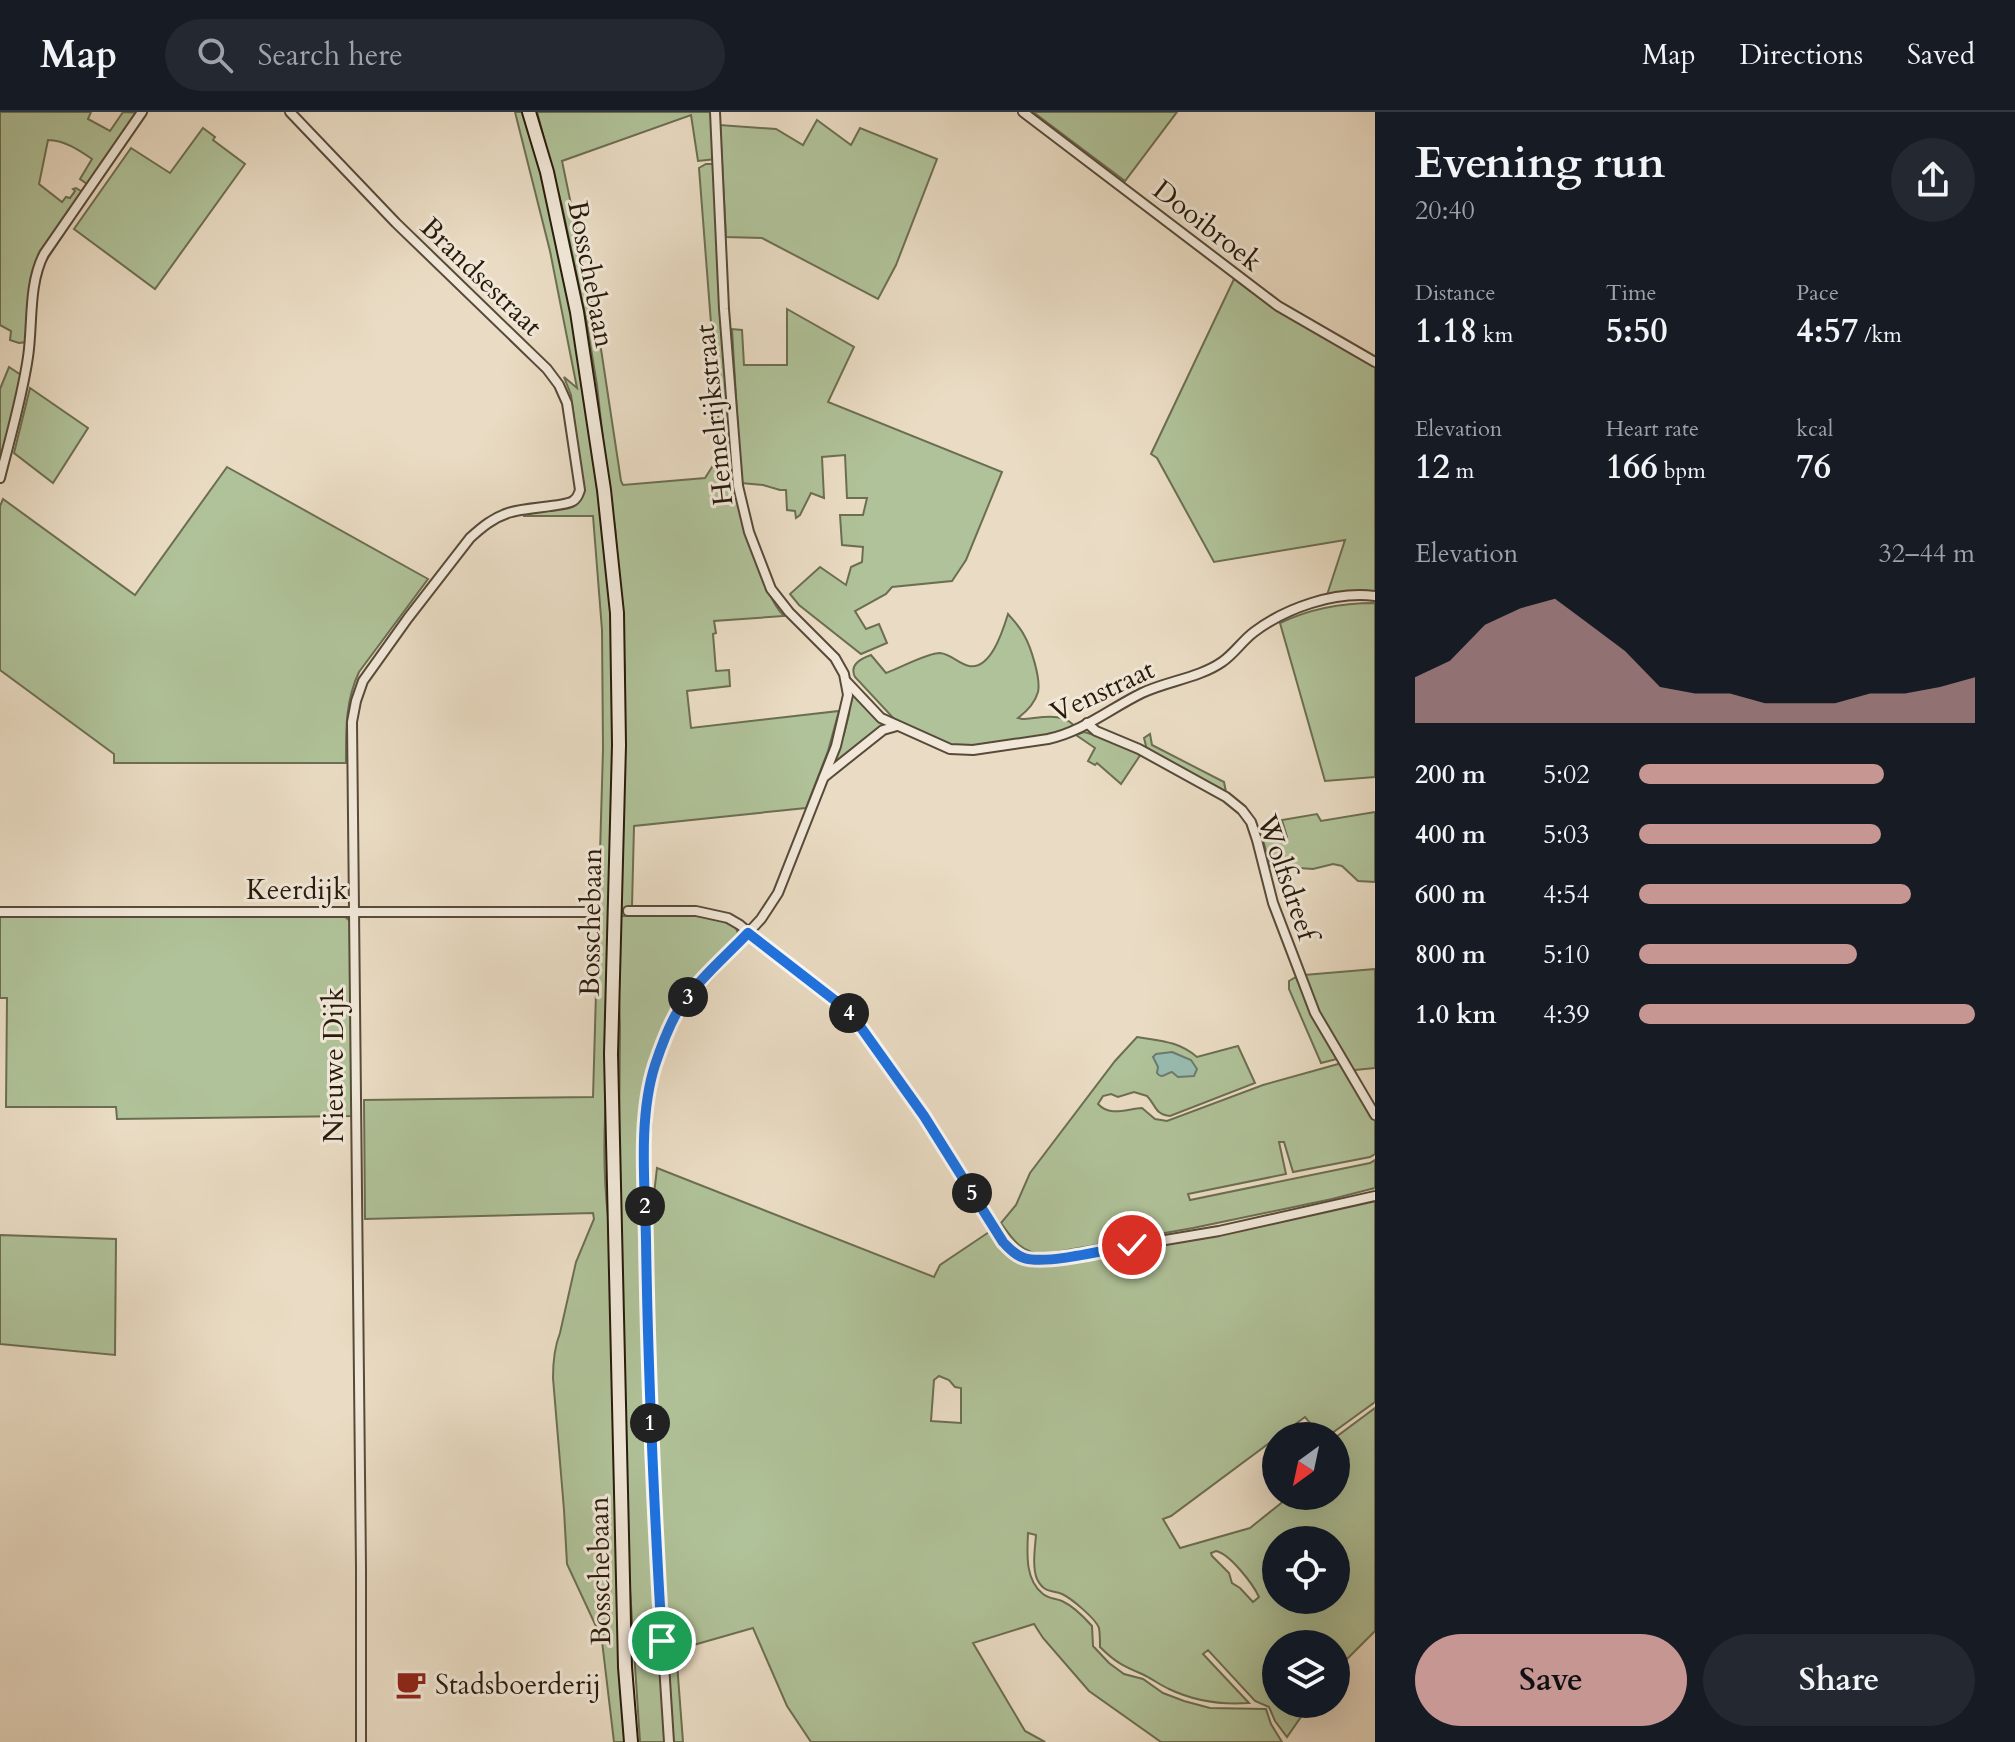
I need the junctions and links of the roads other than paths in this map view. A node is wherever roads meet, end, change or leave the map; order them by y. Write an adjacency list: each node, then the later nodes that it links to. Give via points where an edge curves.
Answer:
1 (142, 112): 7 (street, via 36,269 24,384)
2 (290, 112): 8 (street, Brandsestraat, via 553,377 567,403 580,490)
3 (529, 112): 22 (main road, Bosschebaan, via 577,312 617,613 611,1054)
4 (715, 112): 10 (street, Hemelrijkstraat, via 724,309 743,512 771,589 835,658)
5 (1023, 112): 6 (street, Dooibroek, via 1278,306)
6 (1375, 362)
7 (0, 477)
8 (573, 501): 14 (street, Nieuwe Dijk, via 512,511 482,527 363,681 352,722)
9 (1375, 596): 11 (street, Venstraat, via 1296,607 1261,627 1222,662 1145,691)
10 (846, 682): 12 (street, Venstraat, via 881,718); 13 (street, via 847,706)
11 (1087, 723): 12 (street, Venstraat, via 1058,737 973,750 944,747); 19 (street, Wolfsdreef, via 1226,797 1251,822 1273,903 1315,1013)
12 (897, 726): 13 (street, via 883,730)
13 (824, 777): 18 (street, via 778,893)
14 (355, 911): 16 (street, Keerdijk); 17 (street, Keerdijk); 21 (street, Nieuwe Dijk)
15 (628, 911): 18 (street, via 696,911 728,918)
16 (0, 912)
17 (595, 912)
18 (748, 933): 20 (street, via 837,1002 862,1029 1016,1255 1046,1260 1219,1231); 23 (street, via 683,1003 654,1068 646,1120 650,1422)
19 (1375, 1115)
20 (1375, 1196)
21 (361, 1742)
22 (631, 1742)
23 (669, 1742)

